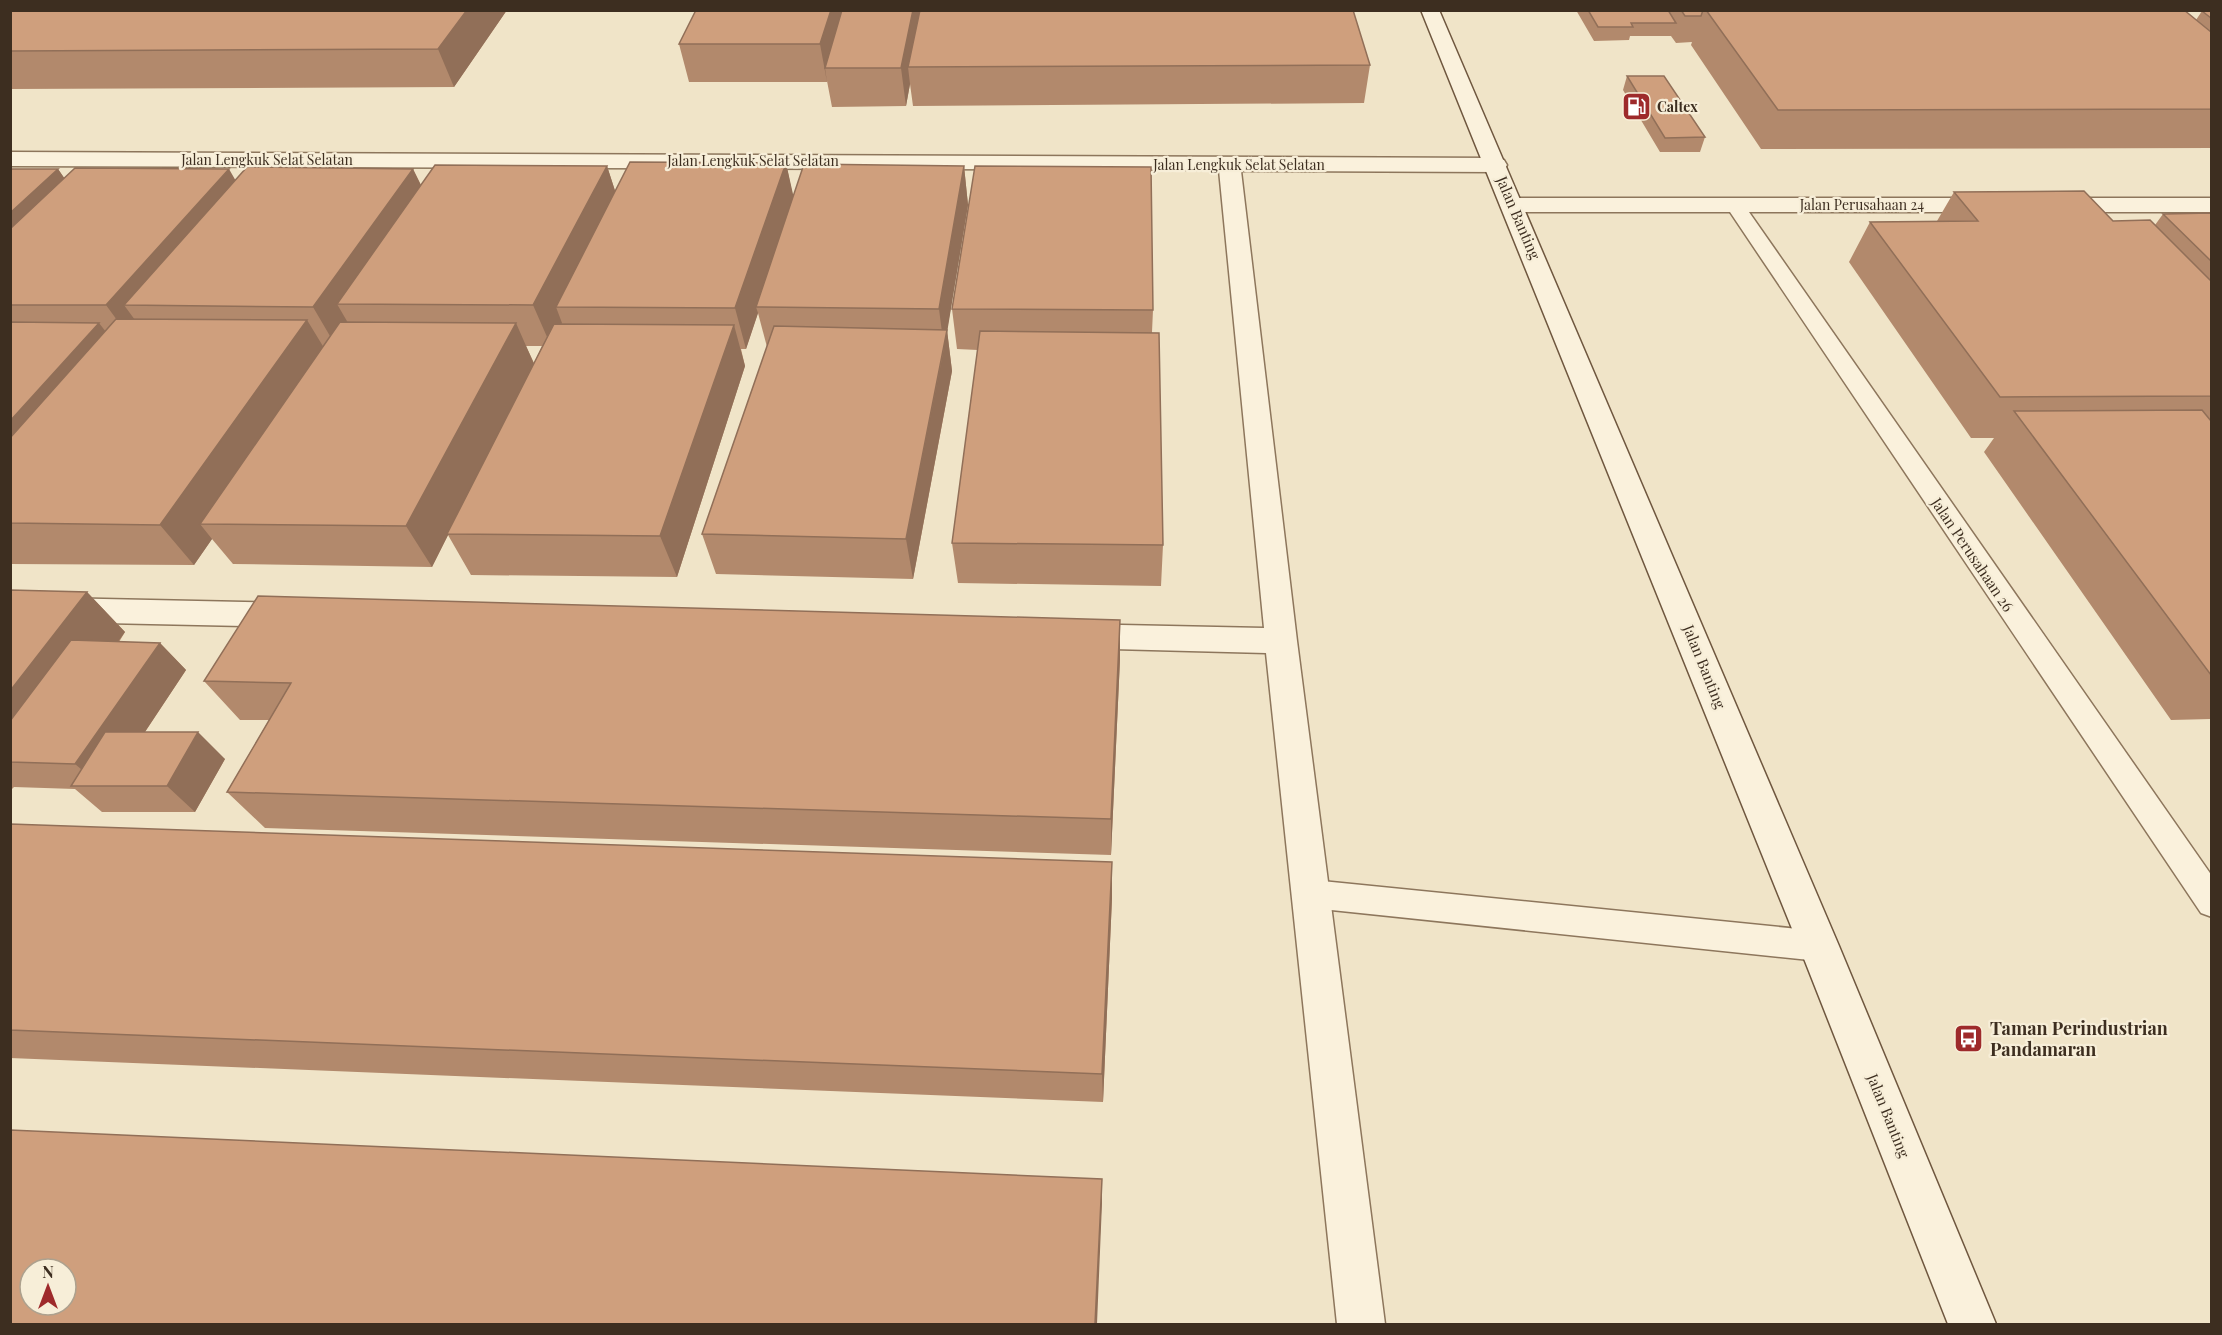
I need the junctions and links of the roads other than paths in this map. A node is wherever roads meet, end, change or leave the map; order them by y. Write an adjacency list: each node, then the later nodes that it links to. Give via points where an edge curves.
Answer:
1 (1430, 10): 4 (street, Jalan Banting)
2 (10, 159): 3 (street, Jalan Lengkuk Selat Selatan)
3 (1229, 165): 4 (street, Jalan Lengkuk Selat Selatan); 13 (street)
4 (1496, 165): 5 (street, Jalan Banting)
5 (1513, 205): 9 (street, Jalan Perusahaan 24); 16 (street, Jalan Banting)
6 (2009, 205): 9 (street, Jalan Perusahaan 24)
7 (2033, 205): 8 (street)
8 (2211, 205)
9 (1735, 206): 14 (lane, Jalan Perusahaan 26, via 1976,561)
10 (10, 609): 11 (street)
11 (323, 616)
12 (1042, 635): 13 (street)
13 (1281, 641): 15 (street)
14 (2207, 890)
15 (1312, 894): 16 (lane); 17 (street)
16 (1819, 946): 18 (street, Jalan Banting)
17 (1361, 1324)
18 (1972, 1324)

